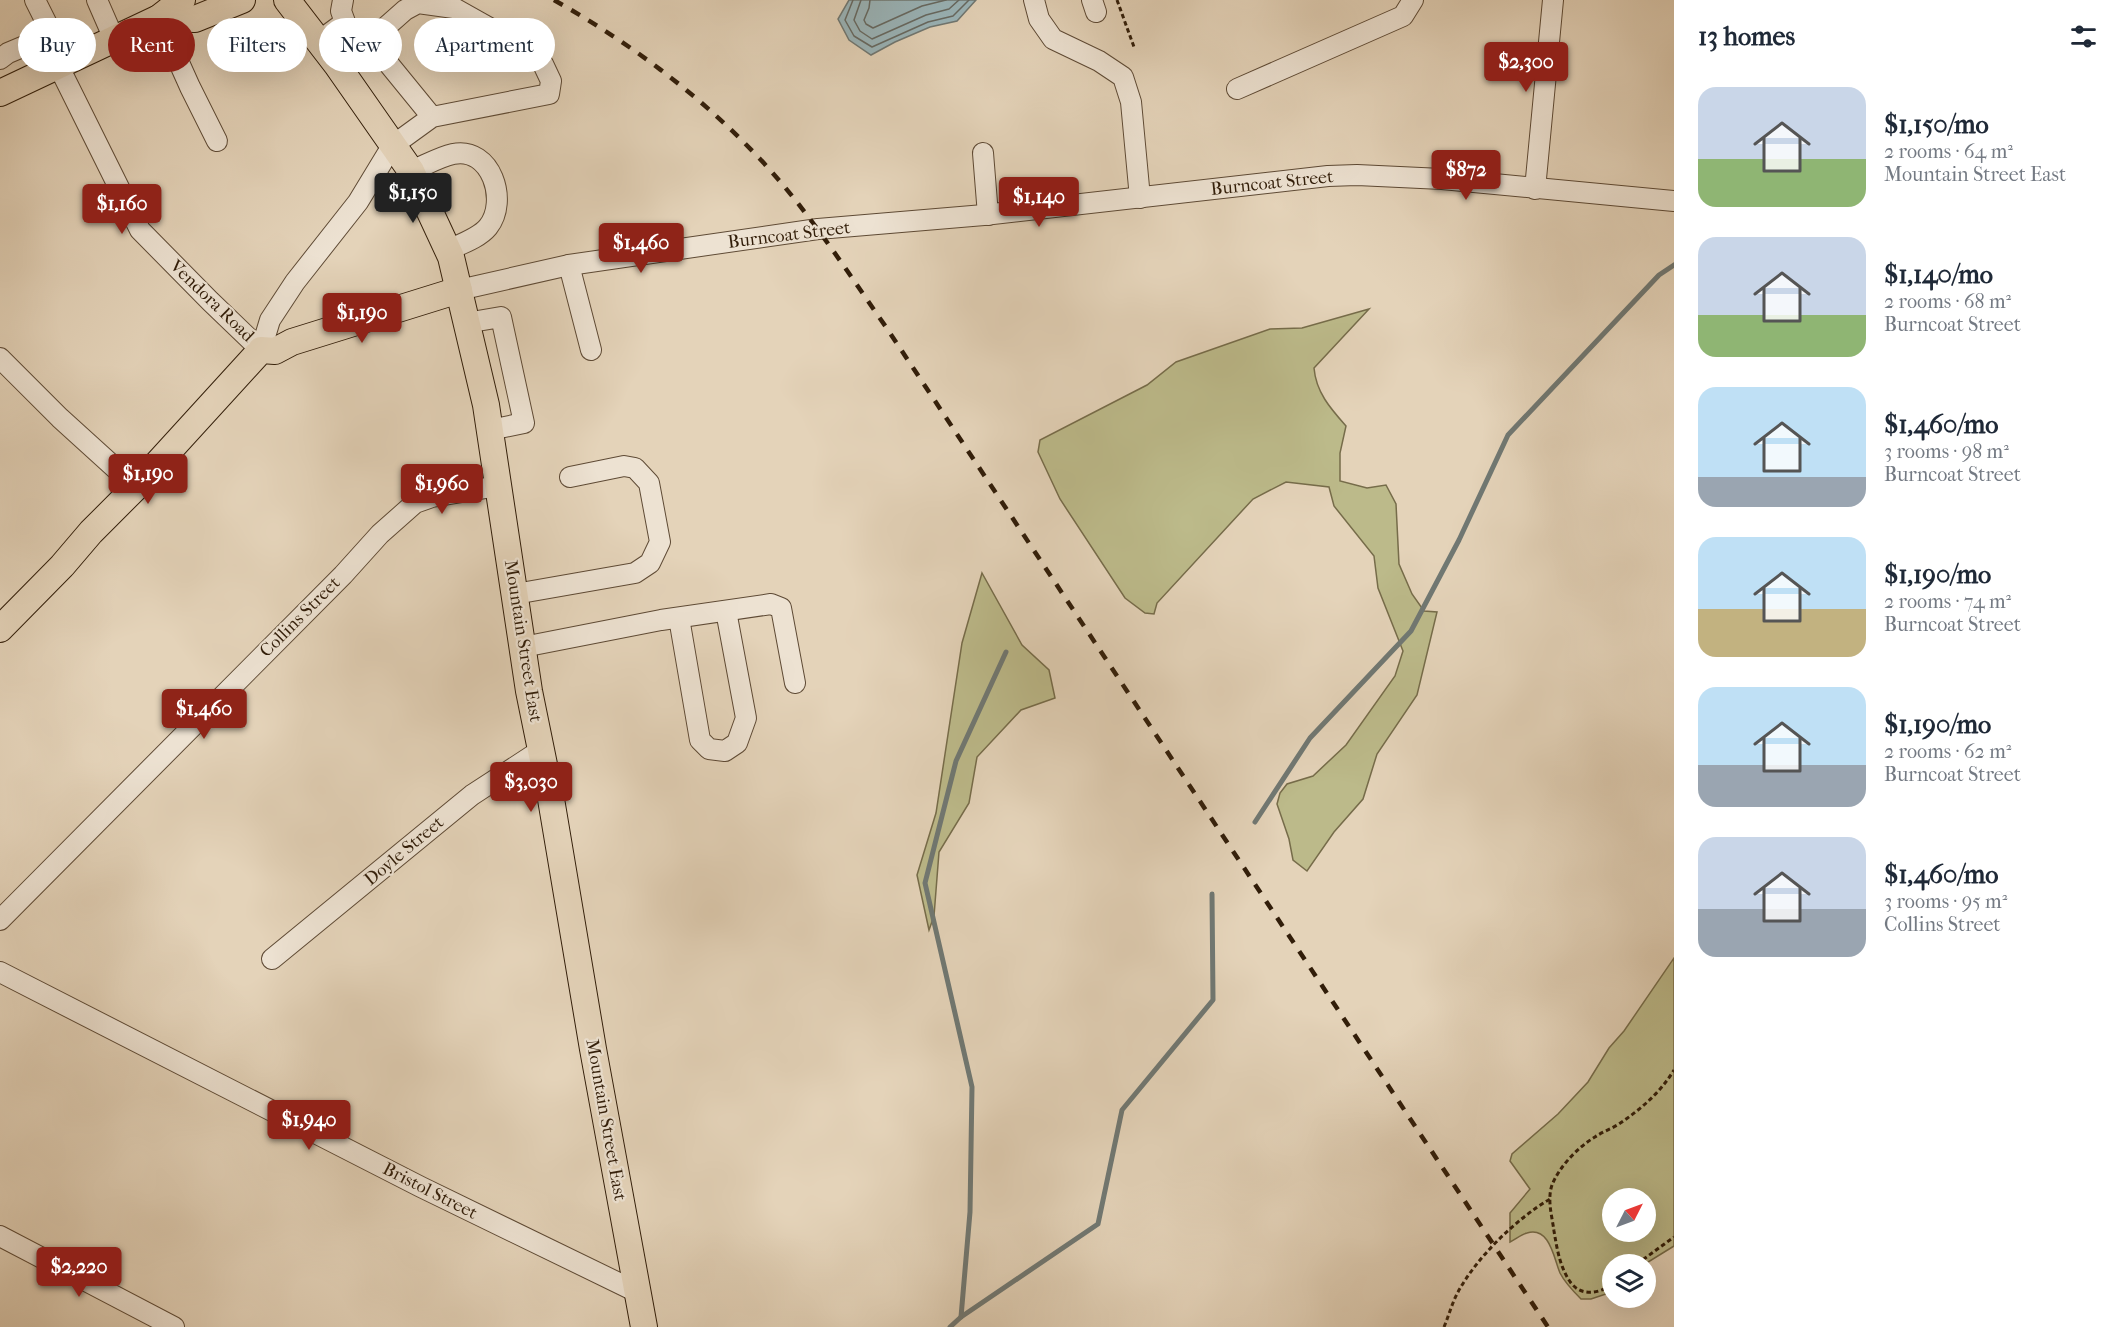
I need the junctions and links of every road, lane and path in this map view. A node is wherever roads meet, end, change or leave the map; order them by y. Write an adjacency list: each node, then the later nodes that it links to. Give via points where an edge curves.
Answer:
1 (35, 0): 11 (street, Vendora Road)
2 (97, 0): 14 (street)
3 (242, 0): 10 (main road, via 195,19)
4 (287, 0): 15 (main road, Mountain Street East)
5 (343, 0): 13 (street)
6 (1034, 0): 30 (street, via 1039,20 1053,39 1123,77 1131,102)
7 (1117, 0): 16 (path)
8 (1413, 0): 23 (street, via 1403,16)
9 (1553, 0): 29 (street)
10 (172, 6): 12 (main road); 25 (street, via 190,87)
11 (44, 18)
12 (151, 18)
13 (344, 18)
14 (108, 25)
15 (319, 41)
16 (1134, 47)
17 (18, 49): 18 (street)
18 (0, 59)
19 (41, 72): 22 (main road)
20 (61, 72): 37 (street, Vendora Road, via 140,230)
21 (341, 72): 26 (main road, Mountain Street East)
22 (1, 89)
23 (1237, 89)
24 (432, 117): 24 (street, via 549,94 550,81 543,64 529,51 454,8 418,3 370,41); 26 (street)
25 (217, 141)
26 (392, 146): 28 (main road, Mountain Street East); 37 (street, via 358,202 270,320)
27 (983, 153): 32 (street)
28 (411, 171): 33 (main road, Mountain Street East); 33 (street, via 455,154 478,160 492,176 498,198 489,227)
29 (1535, 189): 30 (street, Burncoat Street, via 1357,175); 31 (street, Burncoat Street)
30 (1140, 198): 32 (street, Burncoat Street)
31 (1674, 201)
32 (988, 215): 34 (street, Burncoat Street, via 818,229)
33 (448, 250): 35 (main road, Mountain Street East)
34 (569, 265): 35 (street, Burncoat Street); 38 (street)
35 (459, 290): 36 (main road, Mountain Street East); 37 (main road, Burncoat Street, via 292,342 275,351)
36 (466, 323): 40 (main road, Mountain Street East); 40 (street, via 501,317 524,423)
37 (261, 350): 43 (main road)
38 (591, 350)
39 (0, 358): 43 (street)
40 (490, 430): 42 (main road, Mountain Street East)
41 (570, 477): 44 (street, via 624,466 635,468 649,483 660,542 650,563 635,573)
42 (498, 486): 44 (main road, Mountain Street East); 51 (street, Collins Street, via 415,502)
43 (136, 487): 47 (main road)
44 (515, 594): 48 (main road, Mountain Street East)
45 (726, 610): 46 (street); 46 (street, via 746,718 737,743 725,751 709,749 700,740); 49 (street, via 771,604 782,608)
46 (679, 618): 48 (street)
47 (0, 629)
48 (523, 647): 50 (main road, Mountain Street East)
49 (795, 683)
50 (541, 750): 52 (street, Doyle Street, via 472,795); 60 (main road, Mountain Street East)
51 (0, 920)
52 (272, 959)
53 (0, 972): 60 (street, Bristol Street, via 404,1179)
54 (1674, 1070): 55 (path, via 1653,1097 1582,1147 1561,1171)
55 (1550, 1199): 59 (path, via 1565,1273 1584,1292); 63 (path, via 1510,1229 1477,1265 1457,1294)
56 (0, 1236): 61 (street)
57 (1674, 1237): 58 (path)
58 (1650, 1254)
59 (1602, 1290)
60 (637, 1292): 62 (main road, Mountain Street East)
61 (174, 1327)
62 (644, 1327)
63 (1444, 1327)

